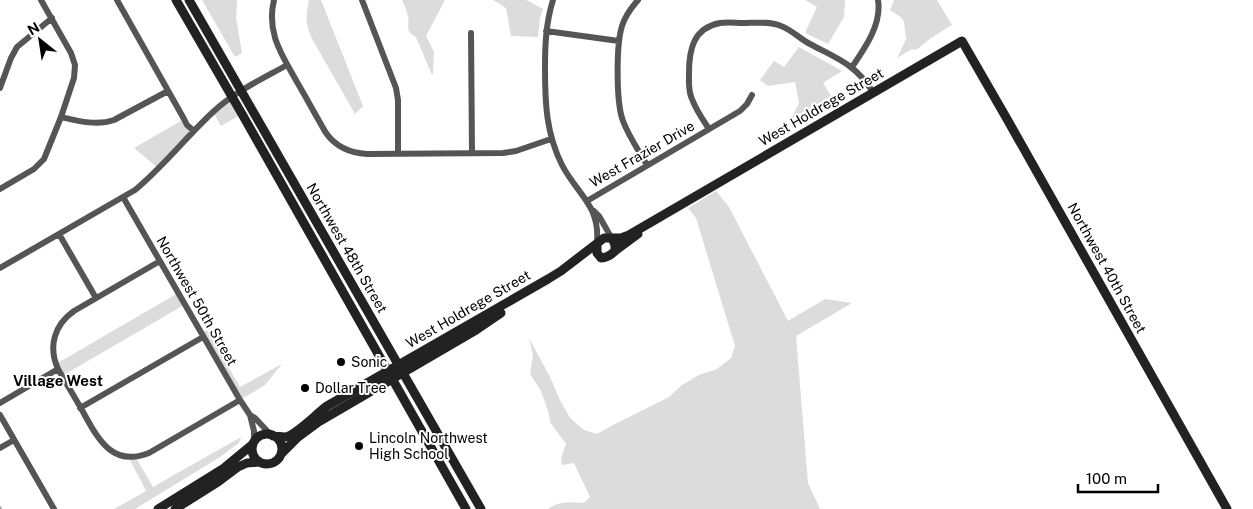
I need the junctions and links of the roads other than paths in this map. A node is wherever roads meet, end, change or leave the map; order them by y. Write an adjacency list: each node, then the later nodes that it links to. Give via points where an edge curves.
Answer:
1 (42, 0): 10 (street)
2 (117, 0): 18 (street)
3 (176, 0): 22 (main road, Northwest 48th Street)
4 (188, 0): 19 (main road, Northwest 48th Street)
5 (274, 0): 15 (street, via 273,33)
6 (362, 0): 28 (street, via 396,88)
7 (553, 0): 11 (street)
8 (638, 0): 13 (street, via 626,16)
9 (878, 0): 16 (street, via 878,17)
10 (52, 18): 17 (street, via 17,47); 23 (street, via 75,65)
11 (546, 31): 13 (street); 26 (street, via 545,102)
12 (471, 33): 27 (street)
13 (619, 41): 29 (street, via 620,111)
14 (962, 42): 20 (main road, West Holdrege Street); 63 (main road, Northwest 40th Street)
15 (287, 65): 19 (street); 28 (street, via 332,140 359,154)
16 (852, 67): 20 (street); 24 (street, via 780,25 727,22 714,25 697,36 689,58 690,95)
17 (0, 88)
18 (168, 91): 23 (street, via 108,122 96,124); 25 (street)
19 (242, 91): 22 (street); 44 (main road, Northwest 48th Street)
20 (873, 92): 34 (main road, West Holdrege Street)
21 (752, 96): 24 (street, West Frazier Drive, via 740,111)
22 (232, 97): 25 (street); 46 (main road, Northwest 48th Street)
23 (61, 116): 30 (street, via 41,162)
24 (709, 130): 29 (street, West Frazier Drive)
25 (194, 131): 31 (street, via 142,184)
26 (551, 139): 27 (street, via 507,153); 32 (street, via 564,168)
27 (472, 153): 28 (street)
28 (398, 154)
29 (647, 165): 32 (street, West Frazier Drive)
30 (0, 189)
31 (123, 197): 35 (street); 40 (street, Northwest 50th Street)
32 (587, 200): 33 (street)
33 (593, 211): 36 (street); 37 (street, via 598,225)
34 (669, 212): 36 (main road, West Holdrege Street, via 624,237); 38 (main road, West Holdrege Street)
35 (59, 234): 41 (street); 42 (street)
36 (611, 237): 37 (main road); 38 (main road)
37 (597, 243): 39 (main road); 44 (main road, West Holdrege Street, via 561,271)
38 (615, 251): 39 (main road, via 606,258)
39 (600, 257): 44 (main road, West Holdrege Street, via 582,262 476,330)
40 (160, 261): 42 (street); 43 (street, Northwest 50th Street)
41 (0, 268)
42 (96, 298): 45 (street, via 69,314 57,330 53,349)
43 (203, 337): 47 (street, Northwest 50th Street); 49 (street)
44 (401, 368): 46 (main road, West Holdrege Street); 62 (main road, Northwest 48th Street)
45 (58, 369): 48 (street); 49 (street)
46 (389, 375): 52 (main road, West Holdrege Street, via 318,413 294,433 285,437); 56 (main road, West Holdrege Street, via 313,425); 61 (main road, Northwest 48th Street)
47 (240, 400): 49 (street, via 149,453 136,456 111,450 100,440); 51 (street, Northwest 50th Street)
48 (0, 403)
49 (80, 408)
50 (0, 415): 53 (street)
51 (250, 415): 52 (street, Northwest 50th Street); 54 (street, Northwest 50th Street)
52 (272, 436): 54 (main road, via 262,436); 56 (main road, via 280,442)
53 (14, 440): 55 (street); 58 (street)
54 (254, 443): 57 (main road, via 252,452); 59 (main road, via 224,468)
55 (0, 448)
56 (281, 454): 57 (main road, via 273,463)
57 (259, 462): 60 (main road, via 242,465)
58 (54, 509)
59 (158, 509)
60 (175, 509)
61 (466, 509)
62 (482, 509)
63 (1227, 509)

